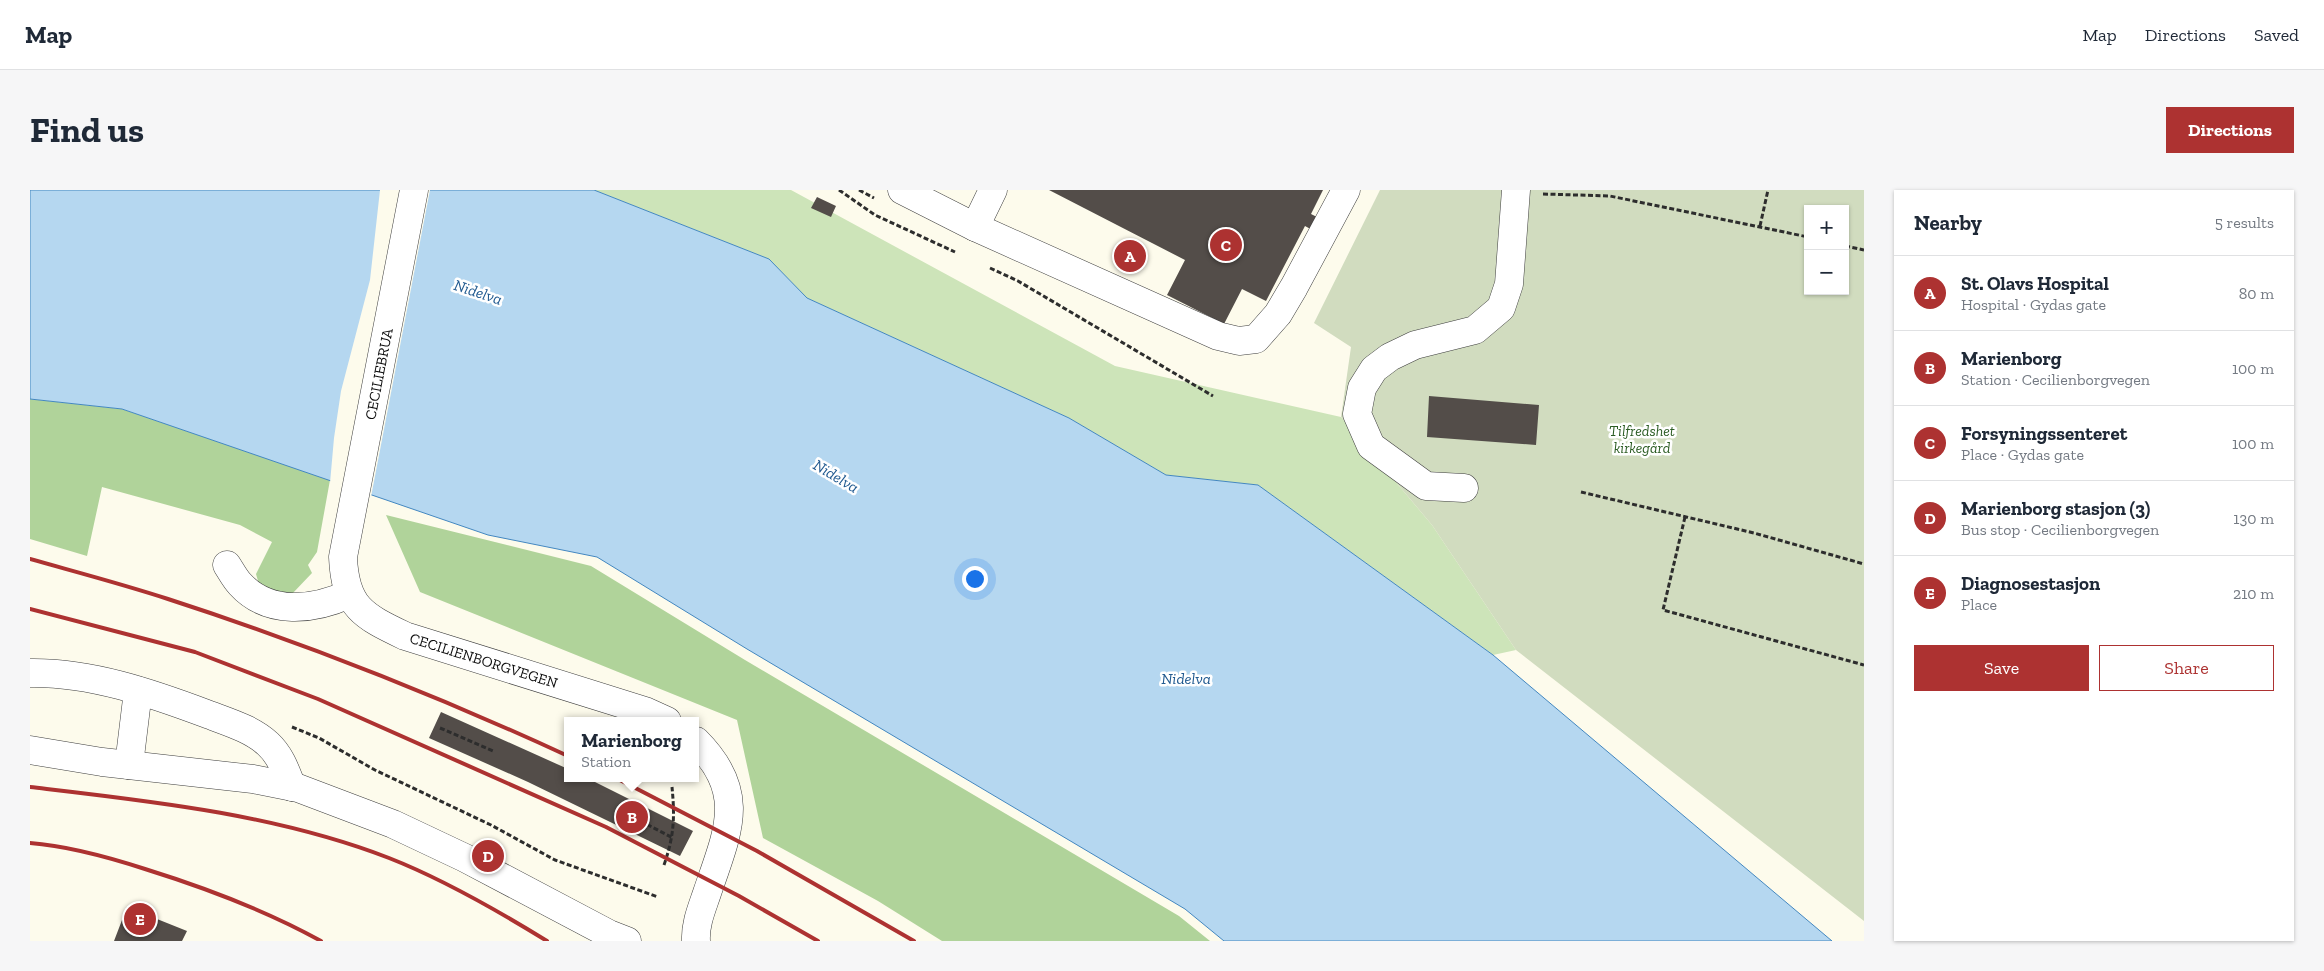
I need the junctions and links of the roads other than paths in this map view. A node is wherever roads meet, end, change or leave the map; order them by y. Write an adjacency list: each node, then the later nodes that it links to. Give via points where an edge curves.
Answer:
1 (414, 190): 8 (street, CECILIEBRUA)
2 (902, 190): 6 (street)
3 (992, 190): 6 (street)
4 (1346, 190): 6 (street, via 1278,314 1256,338 1239,341 1218,336)
5 (1516, 192): 7 (street, via 1509,284 1501,308 1475,330 1414,345 1390,357 1374,369 1362,388 1357,414 1371,446 1426,486)
6 (975, 227)
7 (1464, 488)
8 (343, 557): 10 (street, CECILIENBORGVEGEN)
9 (227, 565): 10 (street, via 239,584 273,606 310,607 330,603)
10 (349, 594): 13 (street, CECILIENBORGVEGEN, via 357,607 370,618 405,636)
11 (30, 672): 12 (street, via 52,672 98,680)
12 (138, 691): 16 (street); 17 (street, via 253,733 269,744)
13 (658, 717)
14 (699, 744): 19 (street, via 717,765 730,808 724,844 699,915)
15 (30, 750): 16 (street)
16 (129, 765): 17 (street, via 252,779)
17 (292, 787): 18 (street, via 393,824)
18 (627, 941)
19 (696, 941)

